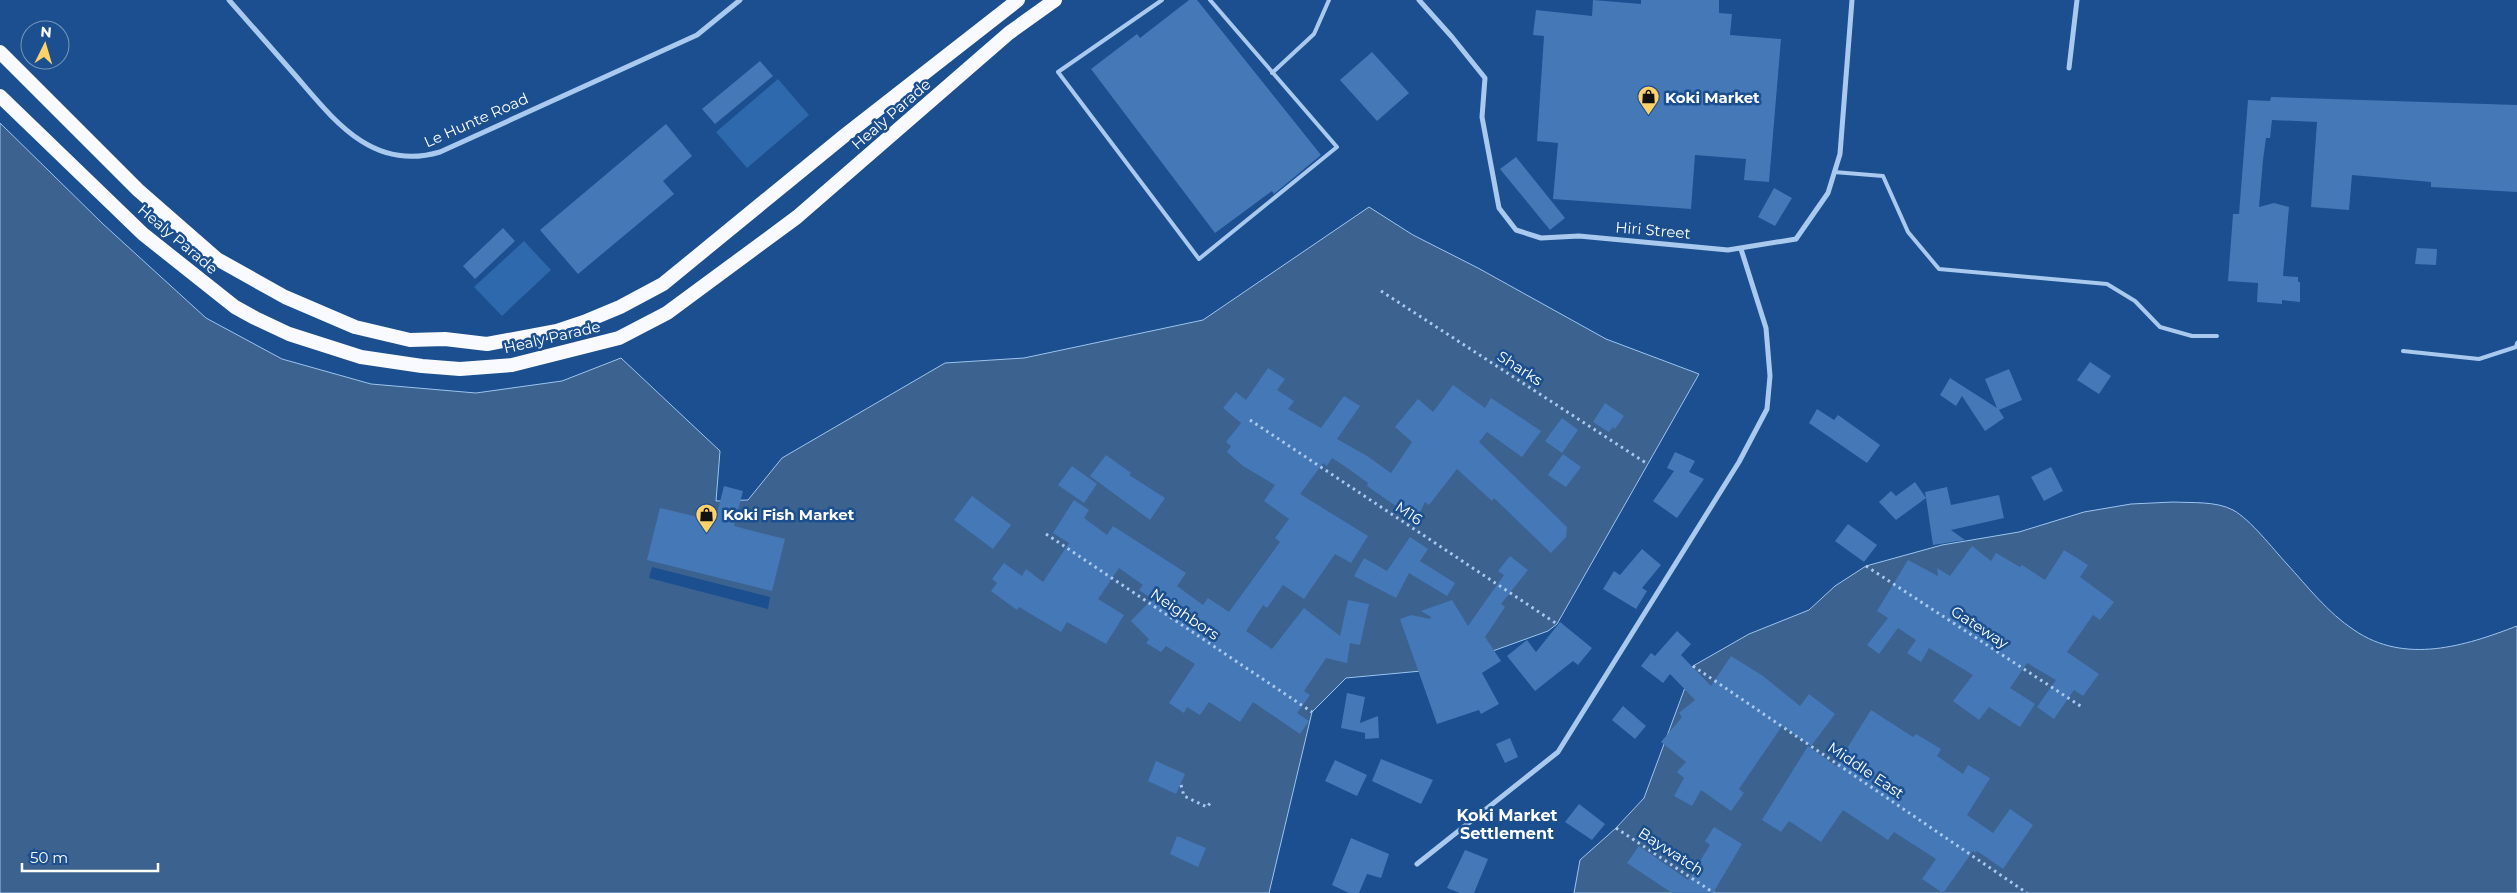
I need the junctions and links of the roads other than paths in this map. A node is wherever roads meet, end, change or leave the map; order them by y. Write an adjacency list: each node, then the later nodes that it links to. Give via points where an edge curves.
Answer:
1 (228, 0): 2 (street, Le Hunte Road, via 340,126 369,146 405,158 440,152 697,35)
2 (740, 0)
3 (1018, 0): 11 (highway, Healy Parade, via 663,284 620,308 557,331 486,344 444,339 410,340 355,327 285,297 217,259 138,190)
4 (1056, 0): 14 (highway, Healy Parade, via 1009,33 797,217 667,313 619,338 512,365 460,369 361,357 290,334 255,318 235,307 143,234)
5 (1162, 0): 13 (lane, via 1058,72 1199,259 1337,147)
6 (1210, 0): 13 (lane)
7 (1329, 0): 13 (lane, via 1314,34)
8 (1419, 0): 16 (street, Hiri Street, via 1485,78 1482,117 1500,208 1516,230 1541,238 1579,236)
9 (1852, 0): 15 (street, Hiri Street, via 1840,154)
10 (2077, 0): 12 (street)
11 (0, 52)
12 (2070, 68)
13 (1272, 73)
14 (0, 96)
15 (1834, 172): 16 (street, Hiri Street, via 1828,193 1796,239); 17 (lane, via 1883,176 1908,232 1939,269 2107,284 2135,301 2160,327 2192,336)
16 (1741, 249): 20 (street, via 1766,328 1770,376 1767,409 1739,462 1558,752)
17 (2217, 336)
18 (2517, 344): 19 (lane, via 2479,359)
19 (2403, 351)
20 (1417, 864)

